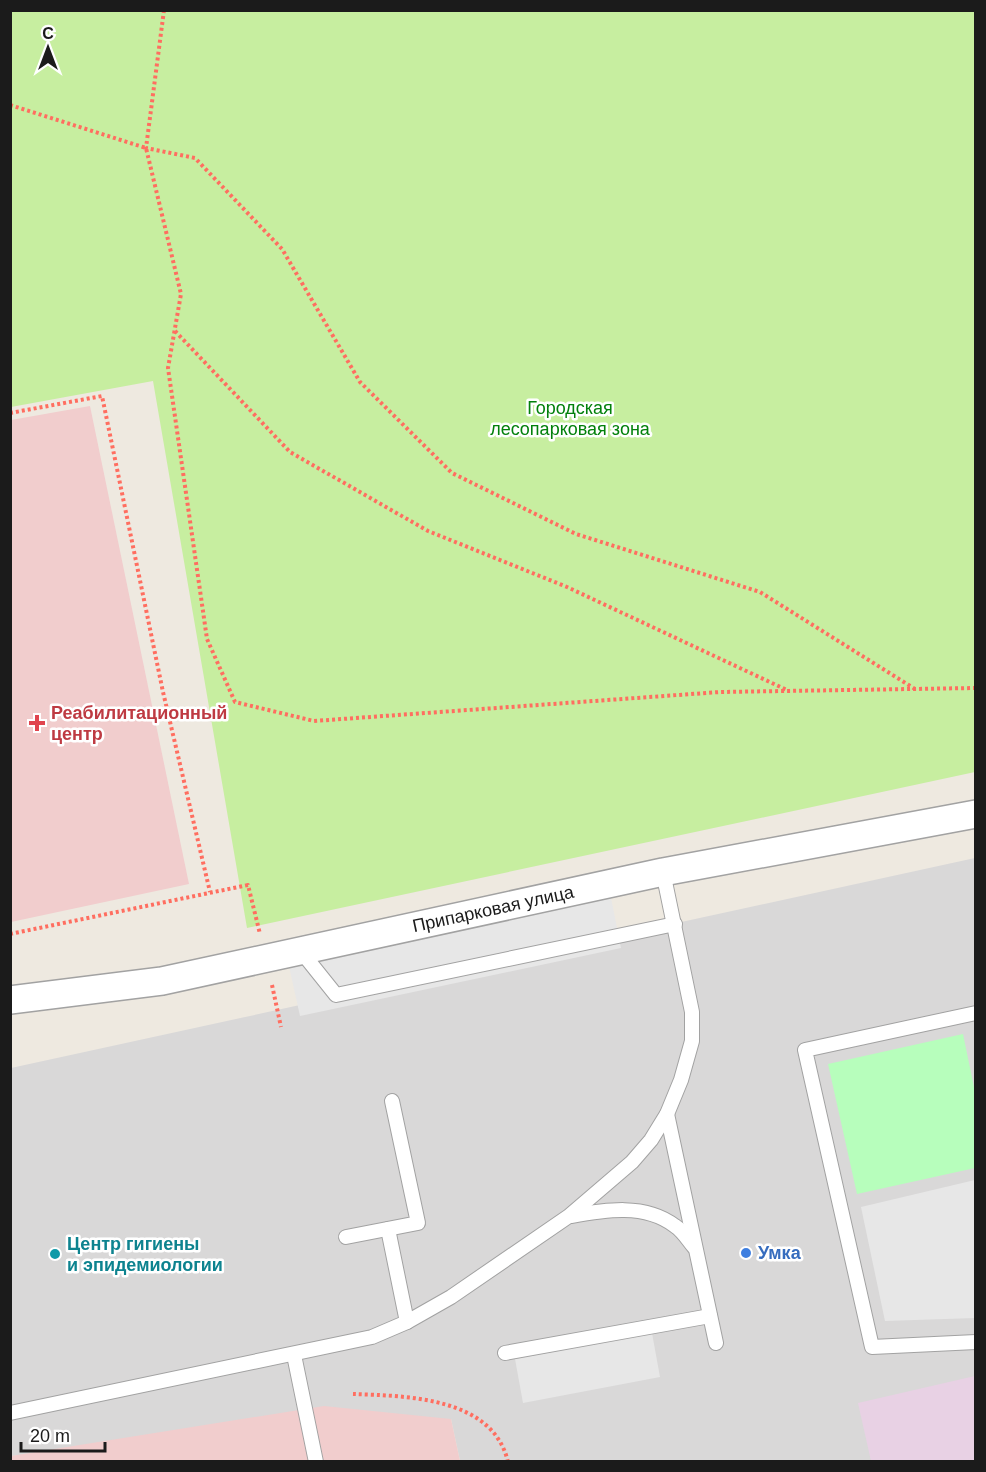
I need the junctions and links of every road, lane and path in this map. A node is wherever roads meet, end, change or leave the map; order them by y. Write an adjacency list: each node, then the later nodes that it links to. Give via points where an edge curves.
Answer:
1 (164, 10): 3 (path)
2 (10, 105): 3 (path)
3 (146, 148): 4 (path, via 181,294); 7 (path, via 195,158 282,249 360,382 452,473 576,534 760,592)
4 (175, 331): 8 (path, via 290,452 428,531 567,586); 8 (path, via 168,368 207,639 235,702 314,721 720,692)
5 (10, 412): 11 (path, via 102,396 163,692)
6 (975, 688): 7 (path)
7 (916, 689): 8 (path)
8 (790, 691)
9 (975, 814): 10 (street, Припарковая улица)
10 (663, 872): 12 (lane); 14 (street, Припарковая улица)
11 (210, 892): 13 (path); 15 (path, via 248,885)
12 (675, 924): 14 (lane, via 336,995); 20 (lane, via 692,1012 692,1041)
13 (10, 934)
14 (300, 950): 15 (street, Припарковая улица)
15 (266, 958): 16 (street, Припарковая улица, via 162,981); 18 (path)
16 (10, 1000)
17 (975, 1013): 27 (lane, via 805,1050 872,1347)
18 (281, 1027)
19 (392, 1101): 22 (lane, via 418,1223)
20 (667, 1114): 21 (lane, via 632,1162); 24 (lane)
21 (569, 1216): 24 (lane, via 604,1210 659,1215 677,1227); 26 (lane, via 452,1297)
22 (388, 1229): 23 (lane); 26 (lane)
23 (346, 1237)
24 (696, 1249): 25 (lane)
25 (710, 1316): 28 (lane); 29 (lane)
26 (407, 1322): 30 (lane, via 372,1337)
27 (975, 1342)
28 (716, 1343)
29 (505, 1353)
30 (294, 1354): 32 (lane); 33 (lane)
31 (353, 1394): 34 (path, via 433,1401 466,1412 493,1429)
32 (10, 1413)
33 (316, 1461)
34 (508, 1461)

